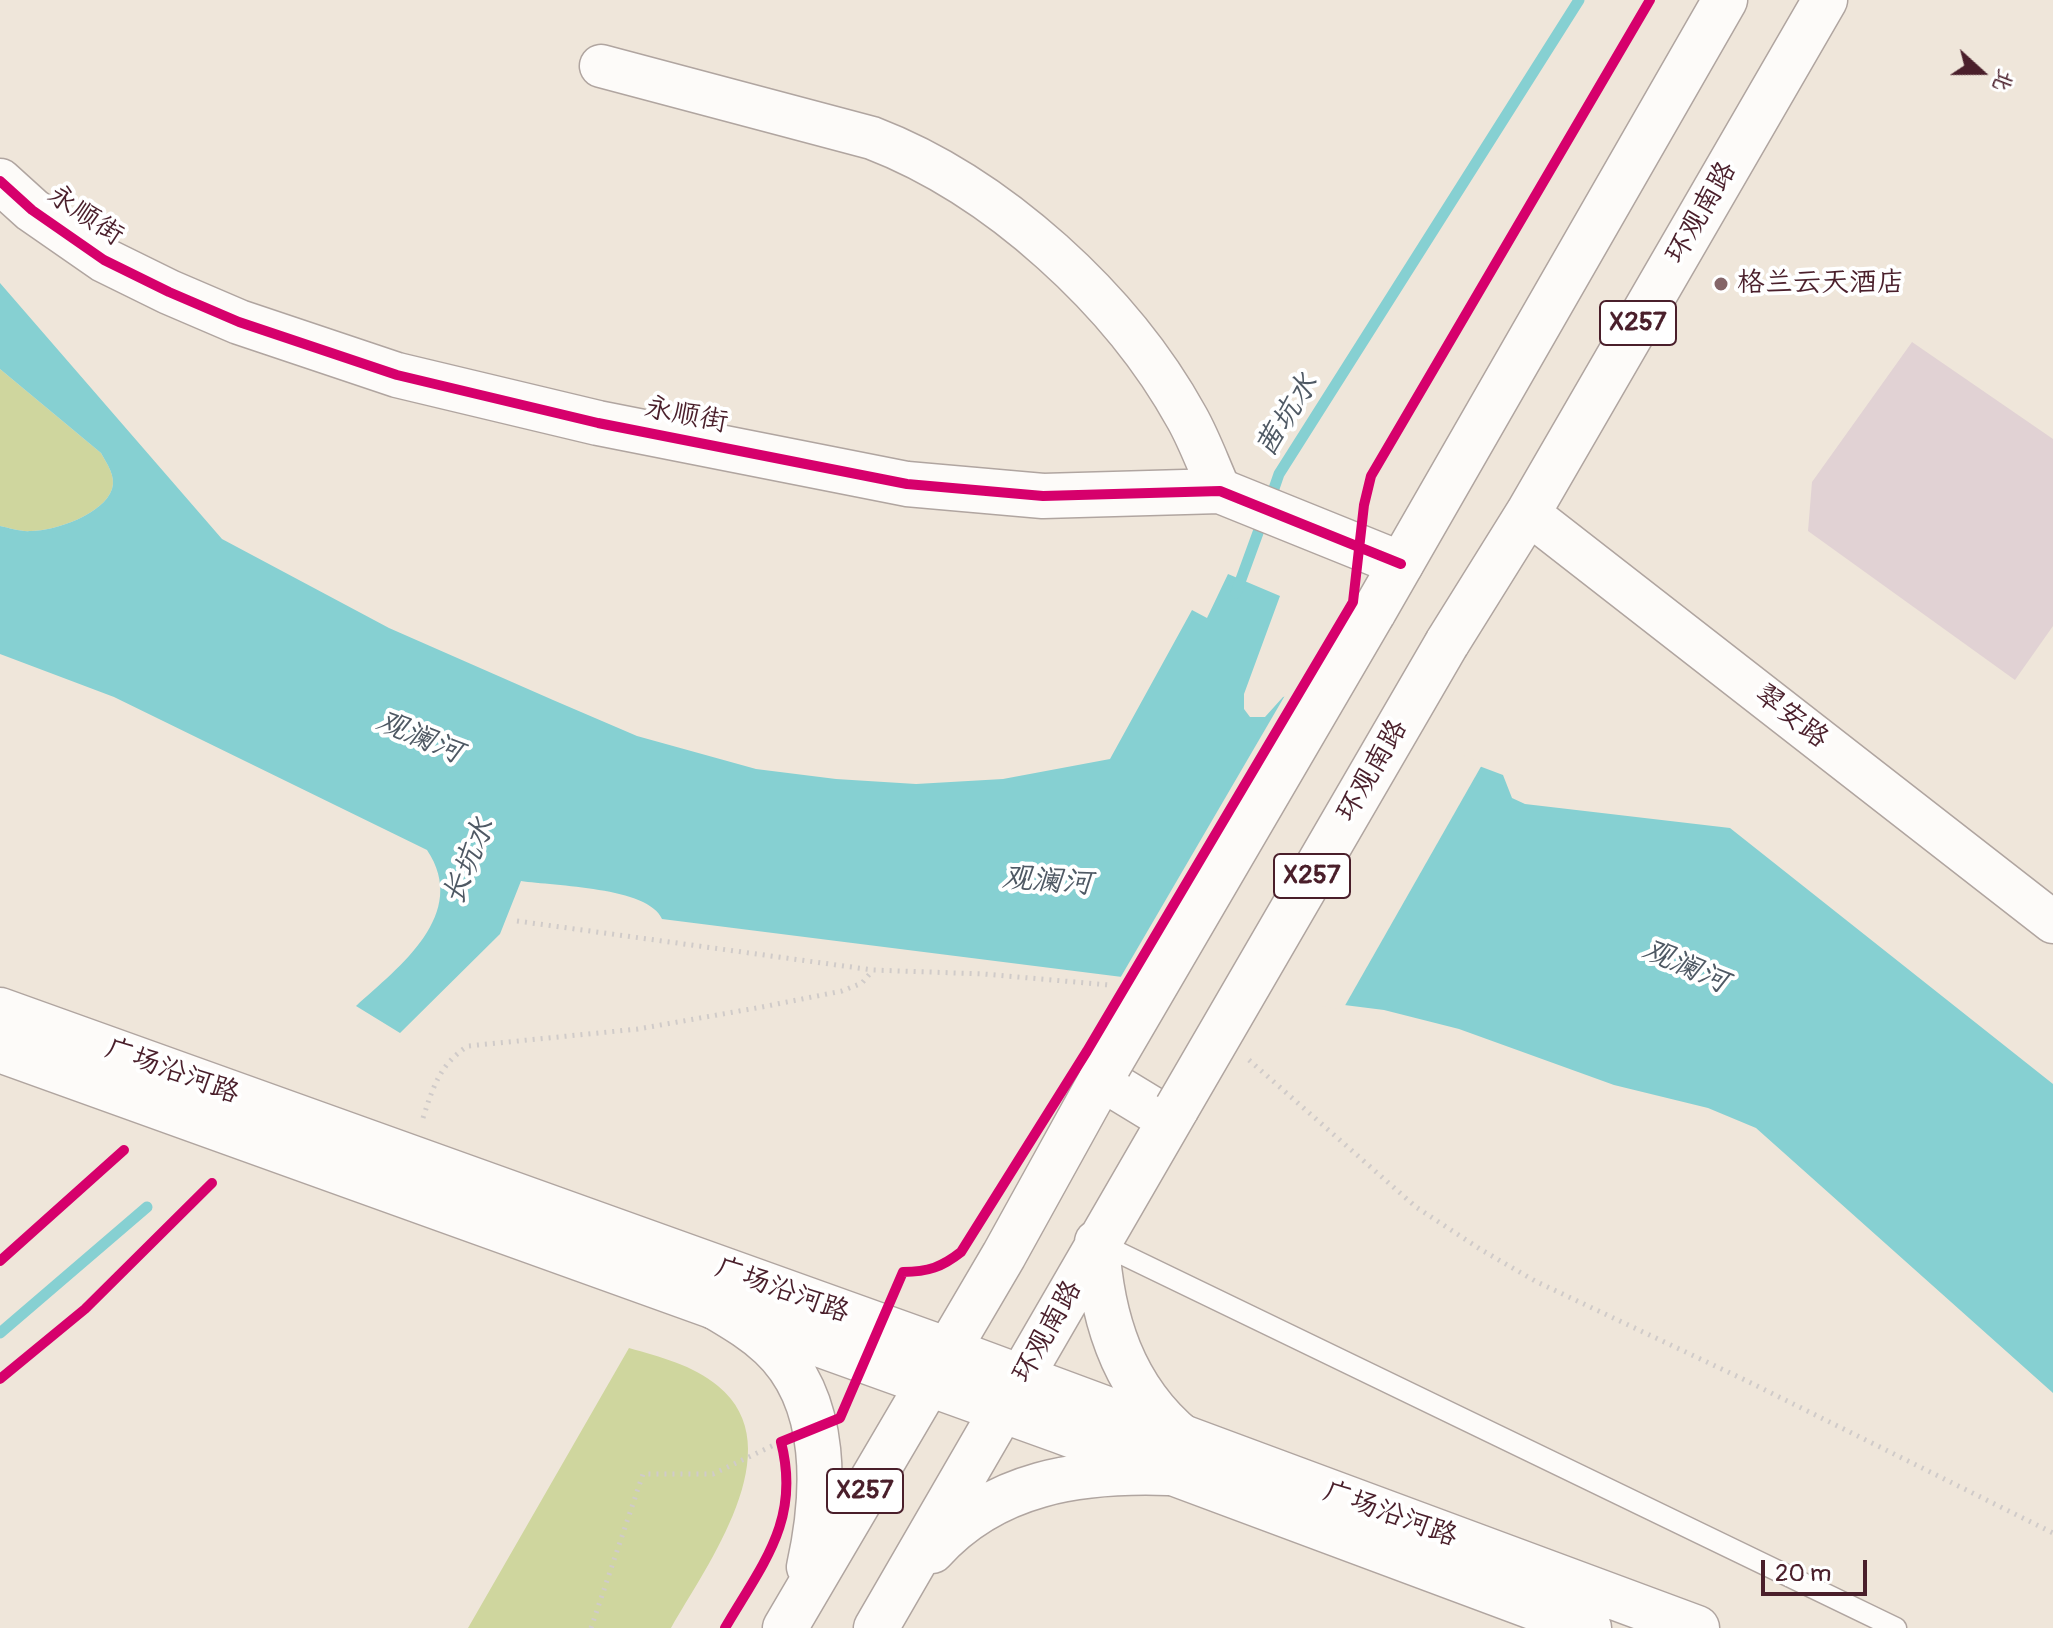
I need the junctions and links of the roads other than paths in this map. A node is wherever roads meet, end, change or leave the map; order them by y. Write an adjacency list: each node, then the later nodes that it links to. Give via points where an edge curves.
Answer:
1 (1725, 0): 7 (street, X257)
2 (1825, 0): 6 (street, 环观南路 / X257)
3 (601, 66): 5 (street, via 872,138 950,174 1039,241 1101,300 1187,418)
4 (0, 181): 5 (street, 永顺街, via 104,260 169,292 239,322 397,375 488,399 920,486 1043,496)
5 (1232, 495): 7 (street, 永顺街)
6 (1528, 513): 8 (street, 翠安路); 12 (street, 环观南路 / X257, bridge)
7 (1401, 564): 11 (street, X257, bridge)
8 (2053, 922)
9 (0, 1010): 15 (street, 广场沿河路)
10 (0, 1050): 14 (street, 广场沿河路)
11 (1105, 1071): 12 (street); 15 (street, X257)
12 (1174, 1114): 13 (street, 环观南路 / X257)
13 (1097, 1242): 16 (street, 环观南路 / X257); 17 (street, via 1105,1309 1124,1362); 23 (lane)
14 (715, 1307): 15 (street, 广场沿河路); 19 (street, via 773,1347 808,1407 793,1442 821,1475 817,1529)
15 (938, 1367): 16 (street, 广场沿河路); 19 (street, X257)
16 (1013, 1394): 17 (street, 广场沿河路); 18 (street, 环观南路 / X257)
17 (1176, 1456): 18 (street, via 1039,1483 1006,1496 945,1537); 21 (street, 广场沿河路); 22 (street, 广场沿河路)
18 (899, 1589): 20 (street, 环观南路 / X257)
19 (794, 1612)
20 (876, 1628)
21 (1589, 1628)
22 (1697, 1628)
23 (1896, 1628)

